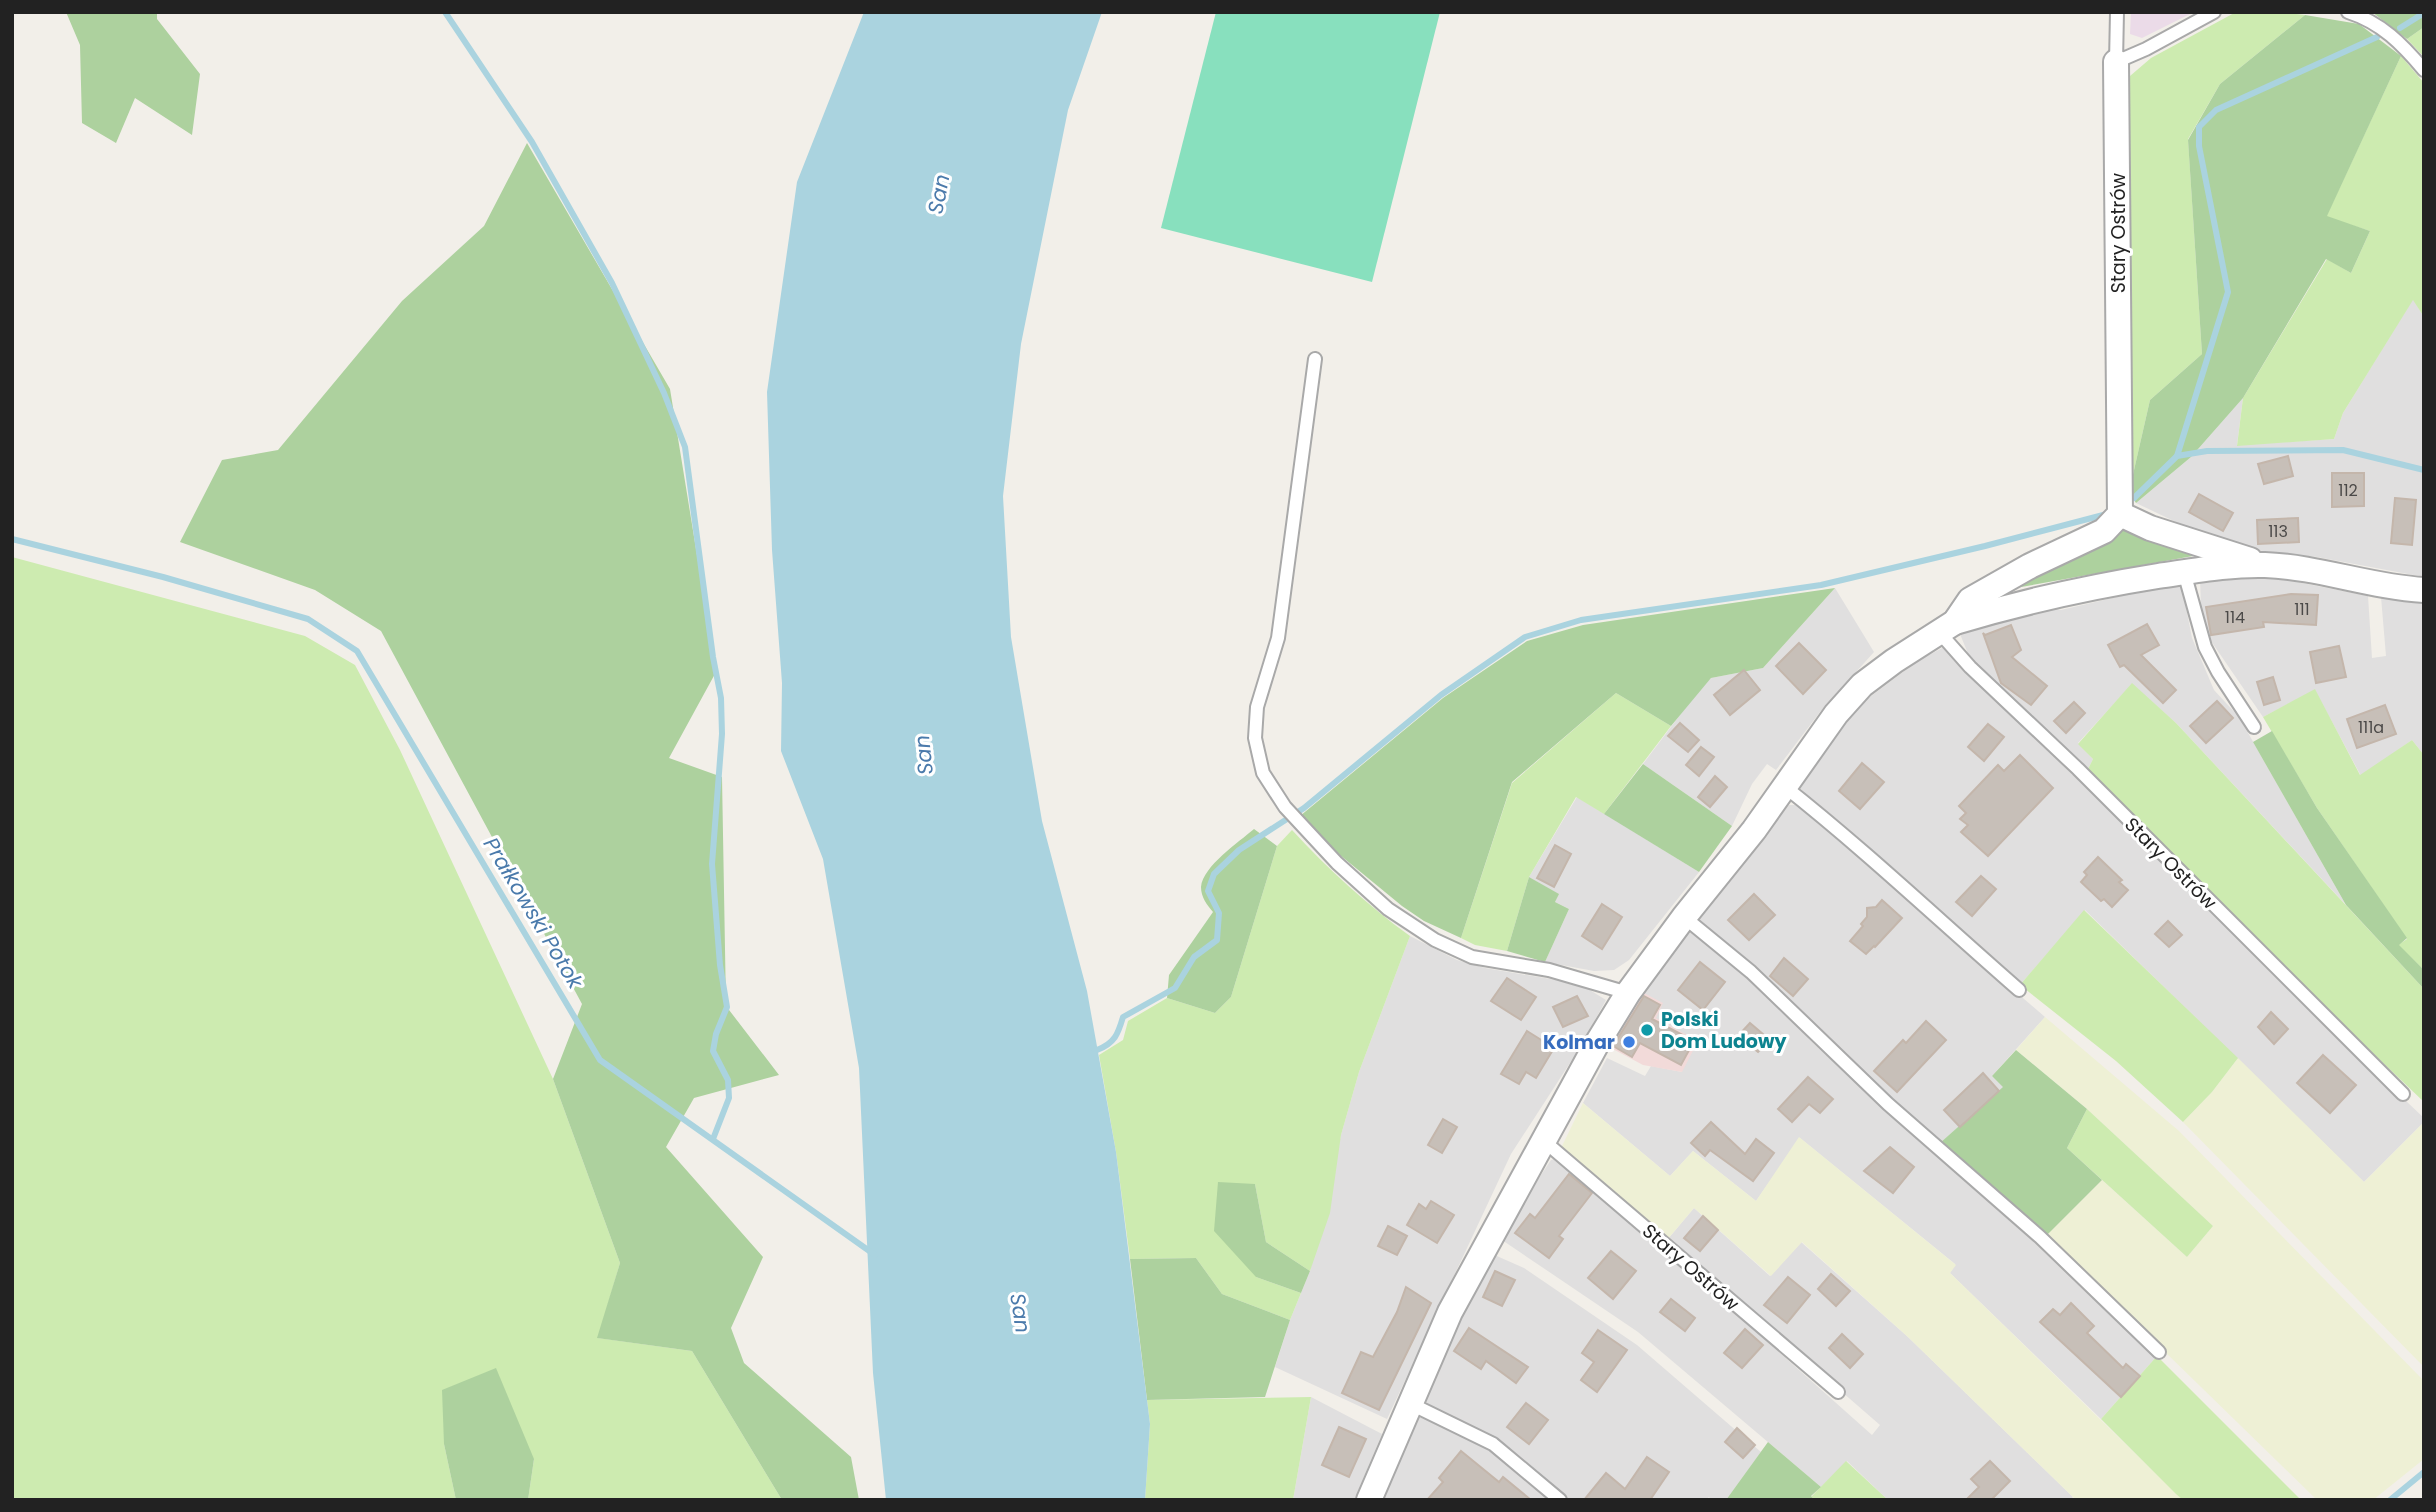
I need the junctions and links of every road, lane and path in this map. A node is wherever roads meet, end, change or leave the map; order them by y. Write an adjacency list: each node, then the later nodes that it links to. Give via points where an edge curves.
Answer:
1 (2117, 12): 4 (lane)
2 (2214, 12): 4 (lane)
3 (2348, 12): 5 (lane, via 2397,39)
4 (2116, 62): 7 (street, Stary Ostrów)
5 (2424, 70)
6 (1315, 359): 16 (lane, via 1278,638 1258,707 1255,738 1263,773 1300,825 1388,909 1435,940 1472,957 1549,970)
7 (2120, 514): 8 (street); 11 (street, via 2104,531 1970,600)
8 (2264, 565): 9 (street); 10 (street)
9 (2184, 572): 11 (street, via 2050,596); 12 (lane, via 2205,647)
10 (2424, 590)
11 (1947, 627): 13 (street, via 1862,685); 17 (lane, Stary Ostrów, via 1970,667)
12 (2254, 727)
13 (1784, 786): 14 (street); 15 (lane, via 1851,839)
14 (1684, 917): 16 (street); 19 (lane, via 1751,971 1888,1104 2040,1237)
15 (2019, 990)
16 (1628, 993): 18 (street)
17 (2403, 1094)
18 (1544, 1141): 20 (lane, Stary Ostrów); 21 (street, via 1450,1312)
19 (2159, 1352)
20 (1838, 1392)
21 (1409, 1403): 22 (street); 23 (lane, via 1493,1444)
22 (1369, 1500)
23 (1560, 1500)

